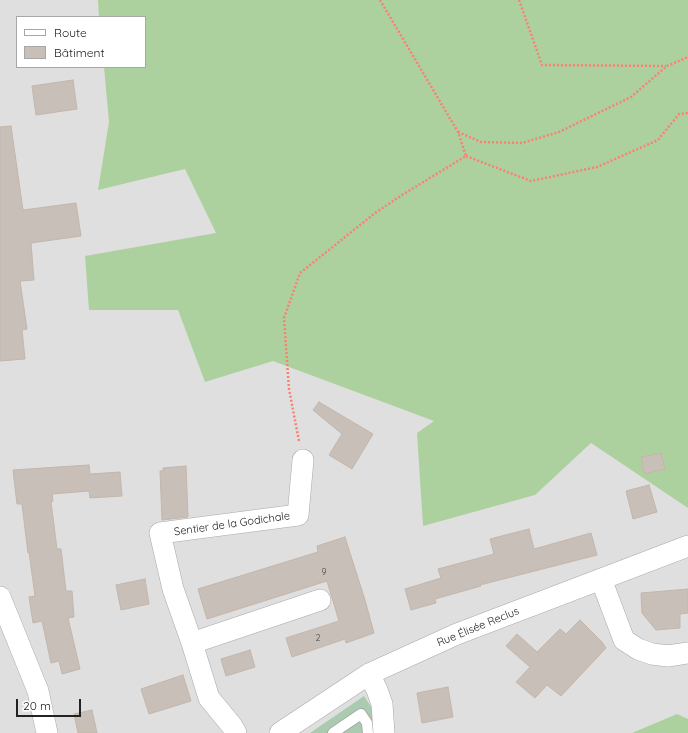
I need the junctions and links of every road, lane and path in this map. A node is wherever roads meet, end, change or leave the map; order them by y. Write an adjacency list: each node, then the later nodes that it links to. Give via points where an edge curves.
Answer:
1 (380, 0): 6 (path)
2 (519, 0): 4 (path, via 542,65)
3 (688, 57): 4 (path)
4 (667, 66): 6 (path, via 631,97 559,132 522,143 481,142)
5 (688, 113): 7 (path, via 679,114 658,140 597,167 531,181)
6 (458, 132): 7 (path)
7 (466, 156): 8 (path, via 375,214 300,273 284,318 289,389)
8 (303, 460): 13 (street, Sentier de la Godichale, via 298,515 160,533 173,589)
9 (688, 546): 10 (street, Rue Élisée Reclus)
10 (601, 579): 14 (street, via 624,640 652,654 668,656); 15 (street, Rue Élisée Reclus, via 457,634)
11 (0, 597): 16 (street, via 38,691)
12 (320, 600): 13 (street)
13 (192, 643): 17 (street, Sentier de la Godichale, via 209,698)
14 (688, 653)
15 (369, 674): 18 (street, Rue Élisée Reclus); 21 (street, via 382,704)
16 (46, 733)
17 (236, 733)
18 (280, 733)
19 (333, 733): 20 (lane, via 361,714 367,723)
20 (368, 733)
21 (384, 733)

